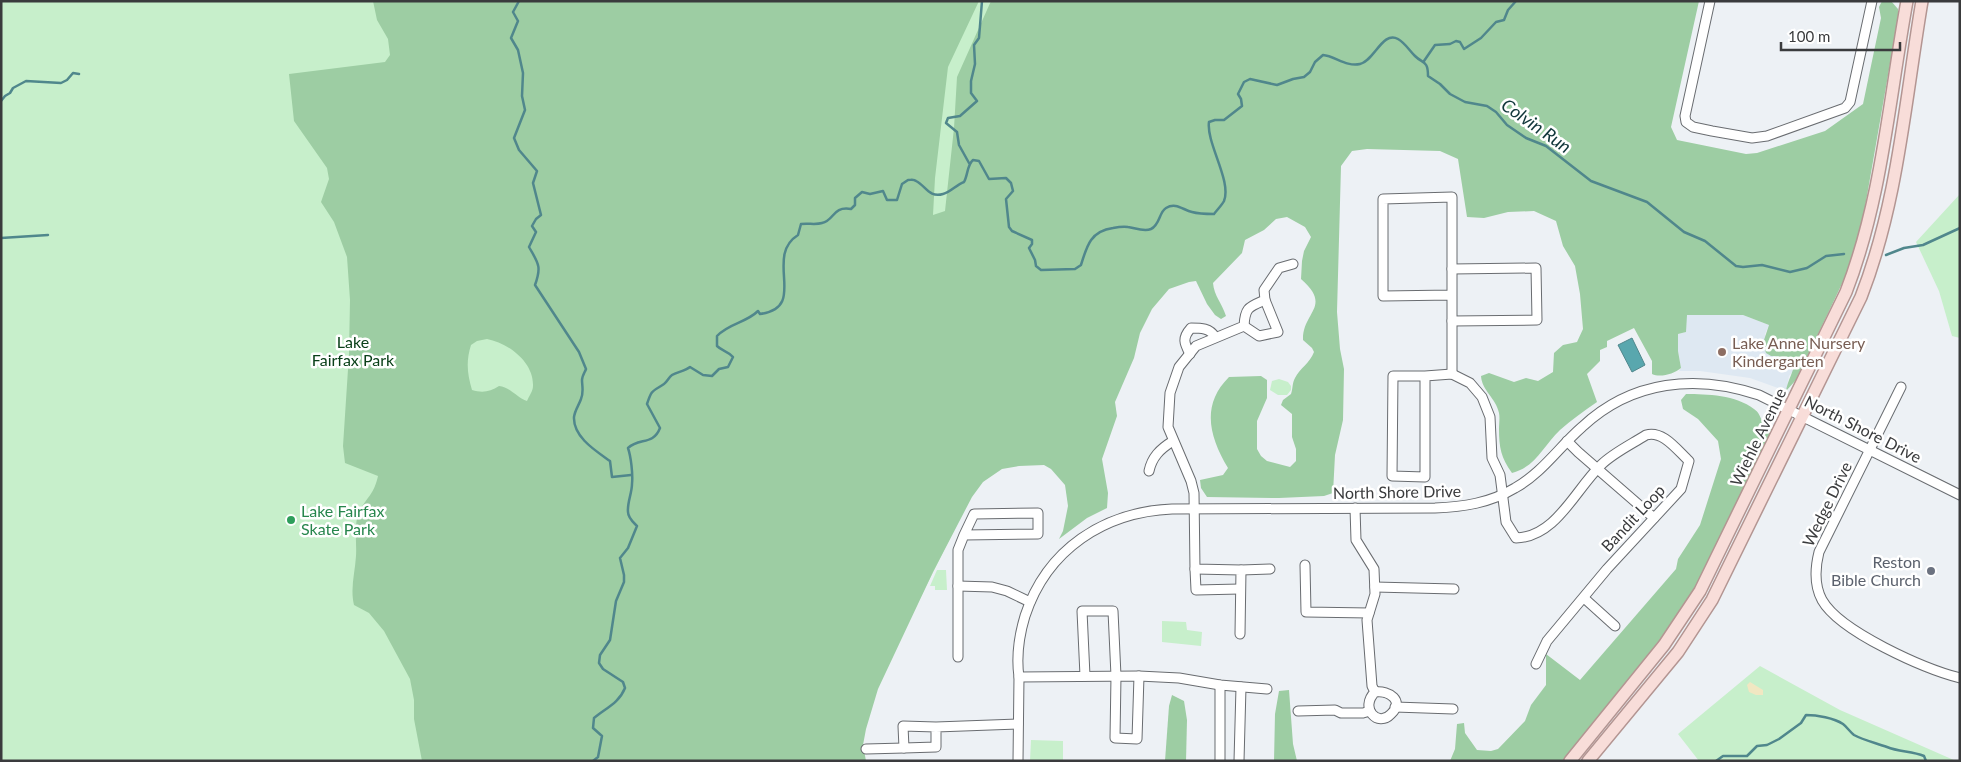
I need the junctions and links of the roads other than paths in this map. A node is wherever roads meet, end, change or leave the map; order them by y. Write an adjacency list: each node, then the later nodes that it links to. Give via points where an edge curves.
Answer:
1 (1710, 1): 2 (street, via 1684,116 1686,122 1693,126 1752,138 1767,136 1845,108 1850,102)
2 (1872, 1)
3 (1907, 1): 16 (main road, Wiehle Avenue, via 1878,183 1866,236 1846,292)
4 (1922, 1): 17 (main road, Wiehle Avenue, via 1892,194 1881,240 1861,297)
5 (1293, 264): 8 (street, via 1278,268 1264,290)
6 (1452, 269): 7 (street); 7 (street, via 1452,197 1383,199 1384,296); 9 (street, via 1536,268 1538,320)
7 (1452, 295): 9 (street)
8 (1265, 300): 10 (street, via 1249,307); 10 (street, via 1278,332 1260,336)
9 (1452, 321): 13 (street)
10 (1244, 326): 11 (street)
11 (1215, 337): 12 (street, via 1196,346); 12 (street, via 1205,328 1191,328 1184,343)
12 (1190, 354): 18 (street, via 1179,367 1170,393 1168,427)
13 (1452, 374): 14 (street); 23 (street, via 1470,383 1482,397 1490,417 1492,458 1500,475)
14 (1425, 376): 14 (street, via 1425,477 1392,476 1393,376)
15 (1901, 387): 20 (street, Wedge Drive)
16 (1790, 409): 17 (street, North Shore Drive); 19 (street, North Shore Drive, via 1730,386 1670,385 1643,391 1614,404 1592,418); 64 (main road, Wiehle Avenue, via 1710,571 1683,618)
17 (1803, 416): 20 (street, North Shore Drive); 65 (main road, Wiehle Avenue, via 1699,621)
18 (1173, 441): 22 (street, via 1157,453 1151,462); 26 (street, via 1191,481)
19 (1568, 441): 21 (street); 23 (street, North Shore Drive, via 1535,474)
20 (1870, 450): 24 (street, North Shore Drive); 48 (street, Wedge Drive, via 1819,552 1815,572 1819,594 1834,615 1885,648 1932,670)
21 (1597, 469): 23 (street, Bandit Loop, via 1552,523 1527,538 1516,538 1509,529); 27 (street); 27 (street, Bandit Loop, via 1646,435 1661,435 1689,461 1681,489)
22 (1150, 472)
23 (1503, 495): 25 (street, North Shore Drive, via 1459,507)
24 (1960, 495)
25 (1354, 508): 26 (street, North Shore Drive); 34 (street, via 1356,540 1374,569)
26 (1193, 509): 30 (street); 38 (street, North Shore Drive, via 1141,512 1094,530 1054,564)
27 (1654, 518): 37 (street, Bandit Loop)
28 (964, 535): 28 (street, via 1038,534 1038,513 974,514); 33 (street, via 958,550)
29 (1305, 564): 39 (street, via 1306,612)
30 (1195, 569): 32 (street); 35 (street, via 1196,590)
31 (1270, 569): 32 (street)
32 (1241, 570): 35 (street)
33 (958, 586): 38 (street, via 992,587); 42 (street)
34 (1375, 587): 36 (street); 39 (street)
35 (1240, 589): 41 (street)
36 (1454, 589)
37 (1584, 598): 40 (street); 43 (street, Bandit Loop, via 1546,641)
38 (1030, 602): 47 (street, North Shore Drive, via 1019,644)
39 (1368, 613): 52 (street)
40 (1615, 626)
41 (1240, 634)
42 (958, 657)
43 (1536, 664)
44 (1085, 676): 45 (street); 45 (street, via 1082,611 1113,612); 47 (street)
45 (1116, 676): 46 (street); 46 (street, via 1115,738 1137,739)
46 (1139, 676): 49 (street)
47 (1019, 677): 57 (street, North Shore Drive)
48 (1960, 678)
49 (1220, 685): 50 (street); 62 (street)
50 (1241, 687): 51 (street); 63 (street)
51 (1267, 689)
52 (1375, 692): 53 (street, via 1390,694 1395,699); 56 (street, via 1368,702)
53 (1395, 707): 54 (street); 56 (street, via 1386,718 1372,715)
54 (1453, 709)
55 (1298, 711): 56 (street)
56 (1370, 711)
57 (1018, 724): 58 (street); 61 (street, North Shore Drive)
58 (936, 727): 59 (street, via 936,747); 59 (street, via 903,726)
59 (904, 748): 60 (street)
60 (866, 749)
61 (1018, 761)
62 (1220, 761)
63 (1239, 761)
64 (1570, 761)
65 (1588, 761)

